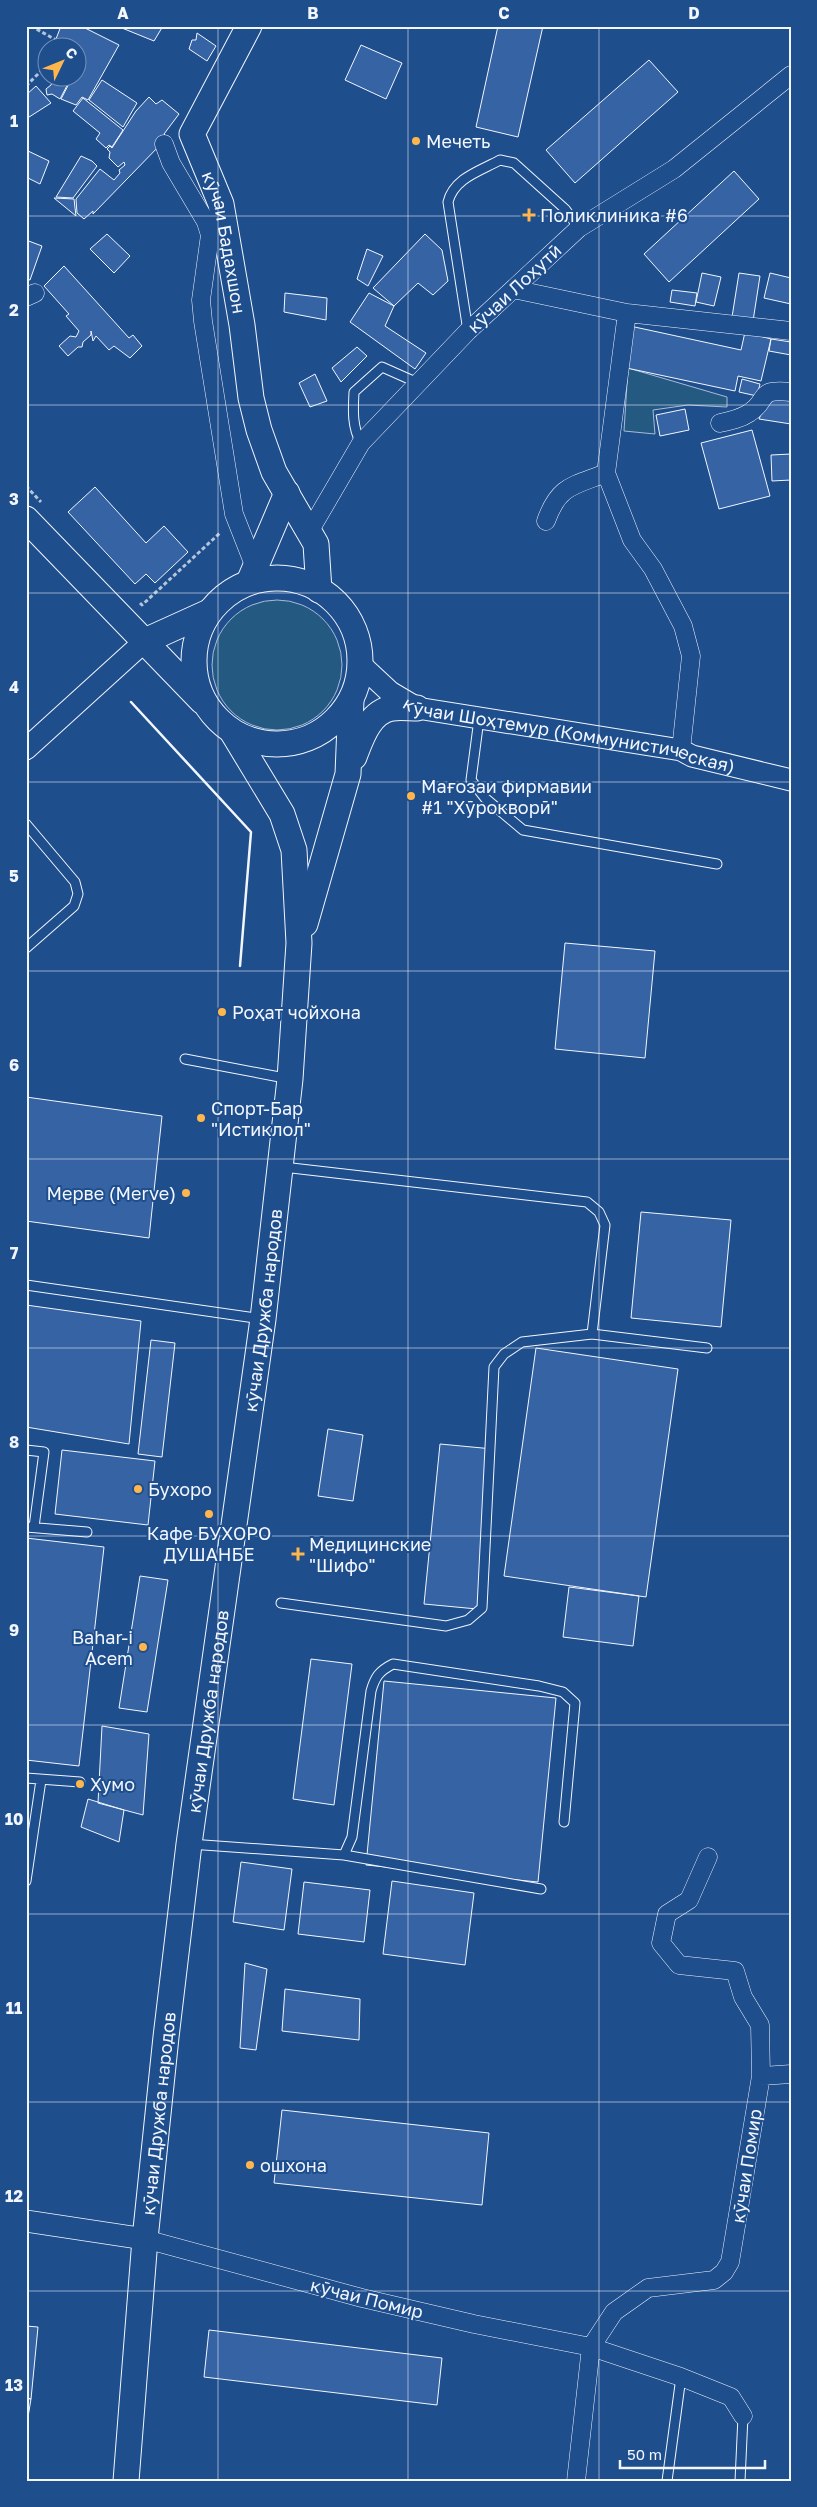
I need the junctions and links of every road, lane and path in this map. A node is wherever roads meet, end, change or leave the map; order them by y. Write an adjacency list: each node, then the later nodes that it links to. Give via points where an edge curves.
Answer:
1 (31, 26): 3 (path)
2 (249, 26): 18 (main road, кӯчаи Бадахшон, via 192,134 221,204 251,398)
3 (53, 38)
4 (38, 74): 6 (path)
5 (791, 75): 8 (street, кӯчаи Лоҳутӣ, via 674,169)
6 (26, 86)
7 (164, 144): 21 (street, via 210,235 201,300)
8 (579, 228): 9 (street, кӯчаи Лоҳутӣ); 11 (lane, via 565,209 507,160 500,160 457,184 448,202)
9 (513, 289): 10 (street); 11 (street, кӯчаи Лоҳутӣ)
10 (627, 313): 12 (street); 17 (street)
11 (468, 331): 13 (street, кӯчаи Лоҳутӣ)
12 (791, 331)
13 (418, 383): 16 (street, кӯчаи Лоҳутӣ); 16 (lane, via 382,367 354,392 352,411)
14 (791, 392): 15 (street, via 771,391 749,414)
15 (720, 423)
16 (361, 443): 23 (street, кӯчаи Лоҳутӣ)
17 (606, 473): 22 (street, via 566,488 552,504); 36 (street, via 632,540 653,569 683,626 691,656)
18 (281, 482): 23 (main road, кӯчаи Бадахшон); 24 (main road)
19 (26, 486): 20 (path)
20 (36, 513): 28 (main road)
21 (234, 514): 24 (street); 26 (path, via 224,530 142,606)
22 (546, 522)
23 (309, 532): 25 (main road, кӯчаи Бадахшон, via 316,544)
24 (252, 576): 25 (main road, via 285,578); 27 (main road)
25 (319, 590): 29 (main road, via 337,603 350,621 358,642)
26 (135, 598)
27 (209, 612): 28 (main road); 31 (main road, via 198,634 193,658 196,682)
28 (145, 641): 31 (main road); 35 (street)
29 (361, 664): 30 (main road); 32 (street, кӯчаи Шоҳтемур (Коммунистическая), via 390,692)
30 (351, 700): 34 (main road, via 330,726 299,742 265,744); 37 (main road)
31 (205, 704): 34 (main road)
32 (417, 708): 33 (street, кӯчаи Шоҳтемур (Коммунистическая)); 37 (main road, via 391,708 378,714 365,729)
33 (479, 719): 36 (street, кӯчаи Шоҳтемур (Коммунистическая)); 40 (lane, via 471,780 485,798 523,830)
34 (233, 733): 41 (main road, via 282,814 294,850)
35 (26, 749)
36 (681, 750): 38 (street, кӯчаи Шоҳтемур (Коммунистическая), via 692,756)
37 (348, 774): 41 (main road)
38 (791, 780)
39 (26, 824): 42 (lane, via 75,882 78,894 74,906)
40 (717, 864)
41 (299, 943): 44 (main road, кӯчаи Дружба народов)
42 (26, 948)
43 (186, 1059): 44 (lane)
44 (290, 1079): 45 (main road, кӯчаи Дружба народов)
45 (280, 1166): 47 (main road, кӯчаи Дружба народов); 48 (lane, via 587,1202 599,1212 606,1225)
46 (26, 1285): 47 (lane)
47 (262, 1319): 58 (main road, кӯчаи Дружба народов)
48 (592, 1334): 49 (lane); 53 (lane, via 522,1342 504,1354 494,1367 482,1608 468,1620 446,1626)
49 (707, 1348)
50 (26, 1450): 51 (lane, via 44,1452)
51 (30, 1527): 52 (lane)
52 (88, 1532)
53 (281, 1603)
54 (26, 1778): 55 (lane)
55 (41, 1780): 56 (lane); 61 (lane)
56 (80, 1782)
57 (564, 1822): 59 (lane, via 575,1703 563,1692 539,1686 393,1664 375,1677 371,1691 352,1837)
58 (189, 1844): 59 (lane); 66 (main road, кӯчаи Дружба народов)
59 (344, 1855): 62 (lane)
60 (708, 1858): 64 (street, кӯчаи Помир, via 689,1900 667,1914 661,1943 679,1965 735,1971 743,1996 760,2025)
61 (26, 1881)
62 (540, 1889)
63 (791, 2074): 64 (street)
64 (761, 2076): 67 (street, кӯчаи Помир, via 730,2262 724,2272 714,2280 648,2288 614,2312)
65 (26, 2221): 66 (street)
66 (145, 2239): 67 (street, кӯчаи Помир, via 362,2298); 70 (main road, кӯчаи Дружба народов)
67 (591, 2347): 68 (street, кӯчаи Помир); 71 (street)
68 (681, 2376): 69 (street, кӯчаи Помир, via 731,2397); 72 (lane)
69 (743, 2416): 73 (lane)
70 (126, 2481)
71 (576, 2481)
72 (667, 2481)
73 (740, 2481)

